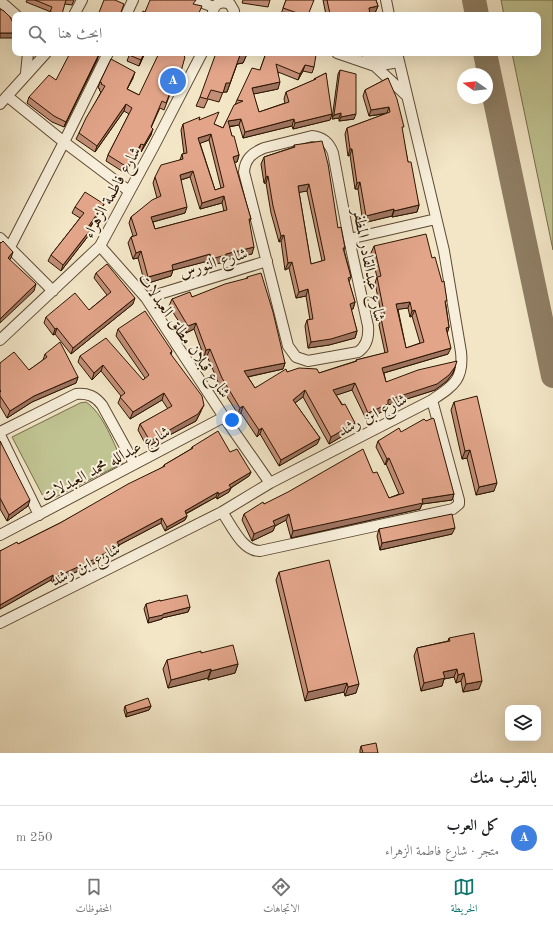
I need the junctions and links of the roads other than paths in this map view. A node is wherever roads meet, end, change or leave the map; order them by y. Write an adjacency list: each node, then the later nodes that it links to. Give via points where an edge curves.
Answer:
1 (82, 0): 9 (street)
2 (133, 0): 10 (street)
3 (195, 0): 6 (street)
4 (386, 0): 11 (street)
5 (0, 1): 8 (street)
6 (216, 6): 7 (street, via 222,2)
7 (234, 9)
8 (13, 12)
9 (76, 12)
10 (127, 12)
11 (388, 12)
12 (28, 56): 19 (street)
13 (43, 56): 19 (street)
14 (107, 56): 23 (street)
15 (200, 56): 24 (street, شارع فاطمة الزهراء)
16 (346, 56): 18 (street, via 364,62)
17 (398, 56): 18 (street); 21 (street, شارع ابن رشد)
18 (374, 58): 21 (street)
19 (26, 73): 20 (street)
20 (7, 96): 22 (street); 23 (street)
21 (407, 96): 25 (street, شارع ابن رشد)
22 (0, 104)
23 (64, 142): 24 (street); 29 (street)
24 (129, 191): 28 (street, شارع فاطمة الزهراء)
25 (436, 219): 27 (street); 34 (street, شارع ابن رشد, via 444,251 462,365 453,385)
26 (0, 238): 29 (street)
27 (349, 238): 30 (street, شارع عبدالقادر المظفر, via 368,326 365,344 358,352 308,361 296,357 288,346); 30 (street, شارع عبدالقادر المظفر, via 330,145 322,138 312,136 264,148 247,158 244,172)
28 (100, 246): 31 (street, شارع فاطمة الزهراء); 32 (street, شارع قبلان مطلق العبدلات)
29 (10, 247): 31 (street)
30 (266, 261): 32 (street, شارع النورس)
31 (53, 291): 33 (street, شارع فاطمة الزهراء)
32 (146, 298): 35 (street, شارع قبلان مطلق العبدلات)
33 (0, 340)
34 (432, 400): 38 (street, شارع ابن رشد); 39 (street, via 459,500 459,504 453,510 260,551 246,546)
35 (224, 417): 37 (street, شارع عبدالله محمد العبدلات); 38 (street, شارع قبلان مطلق العبدلات)
36 (0, 434): 37 (street, via 76,394 89,394 102,405); 40 (street)
37 (134, 463): 40 (street, شارع عبدالله محمد العبدلات)
38 (270, 483): 39 (street, شارع ابن رشد)
39 (222, 512): 42 (street, شارع ابن رشد)
40 (39, 515): 41 (street, شارع عبدالله محمد العبدلات)
41 (0, 536)
42 (0, 623)

